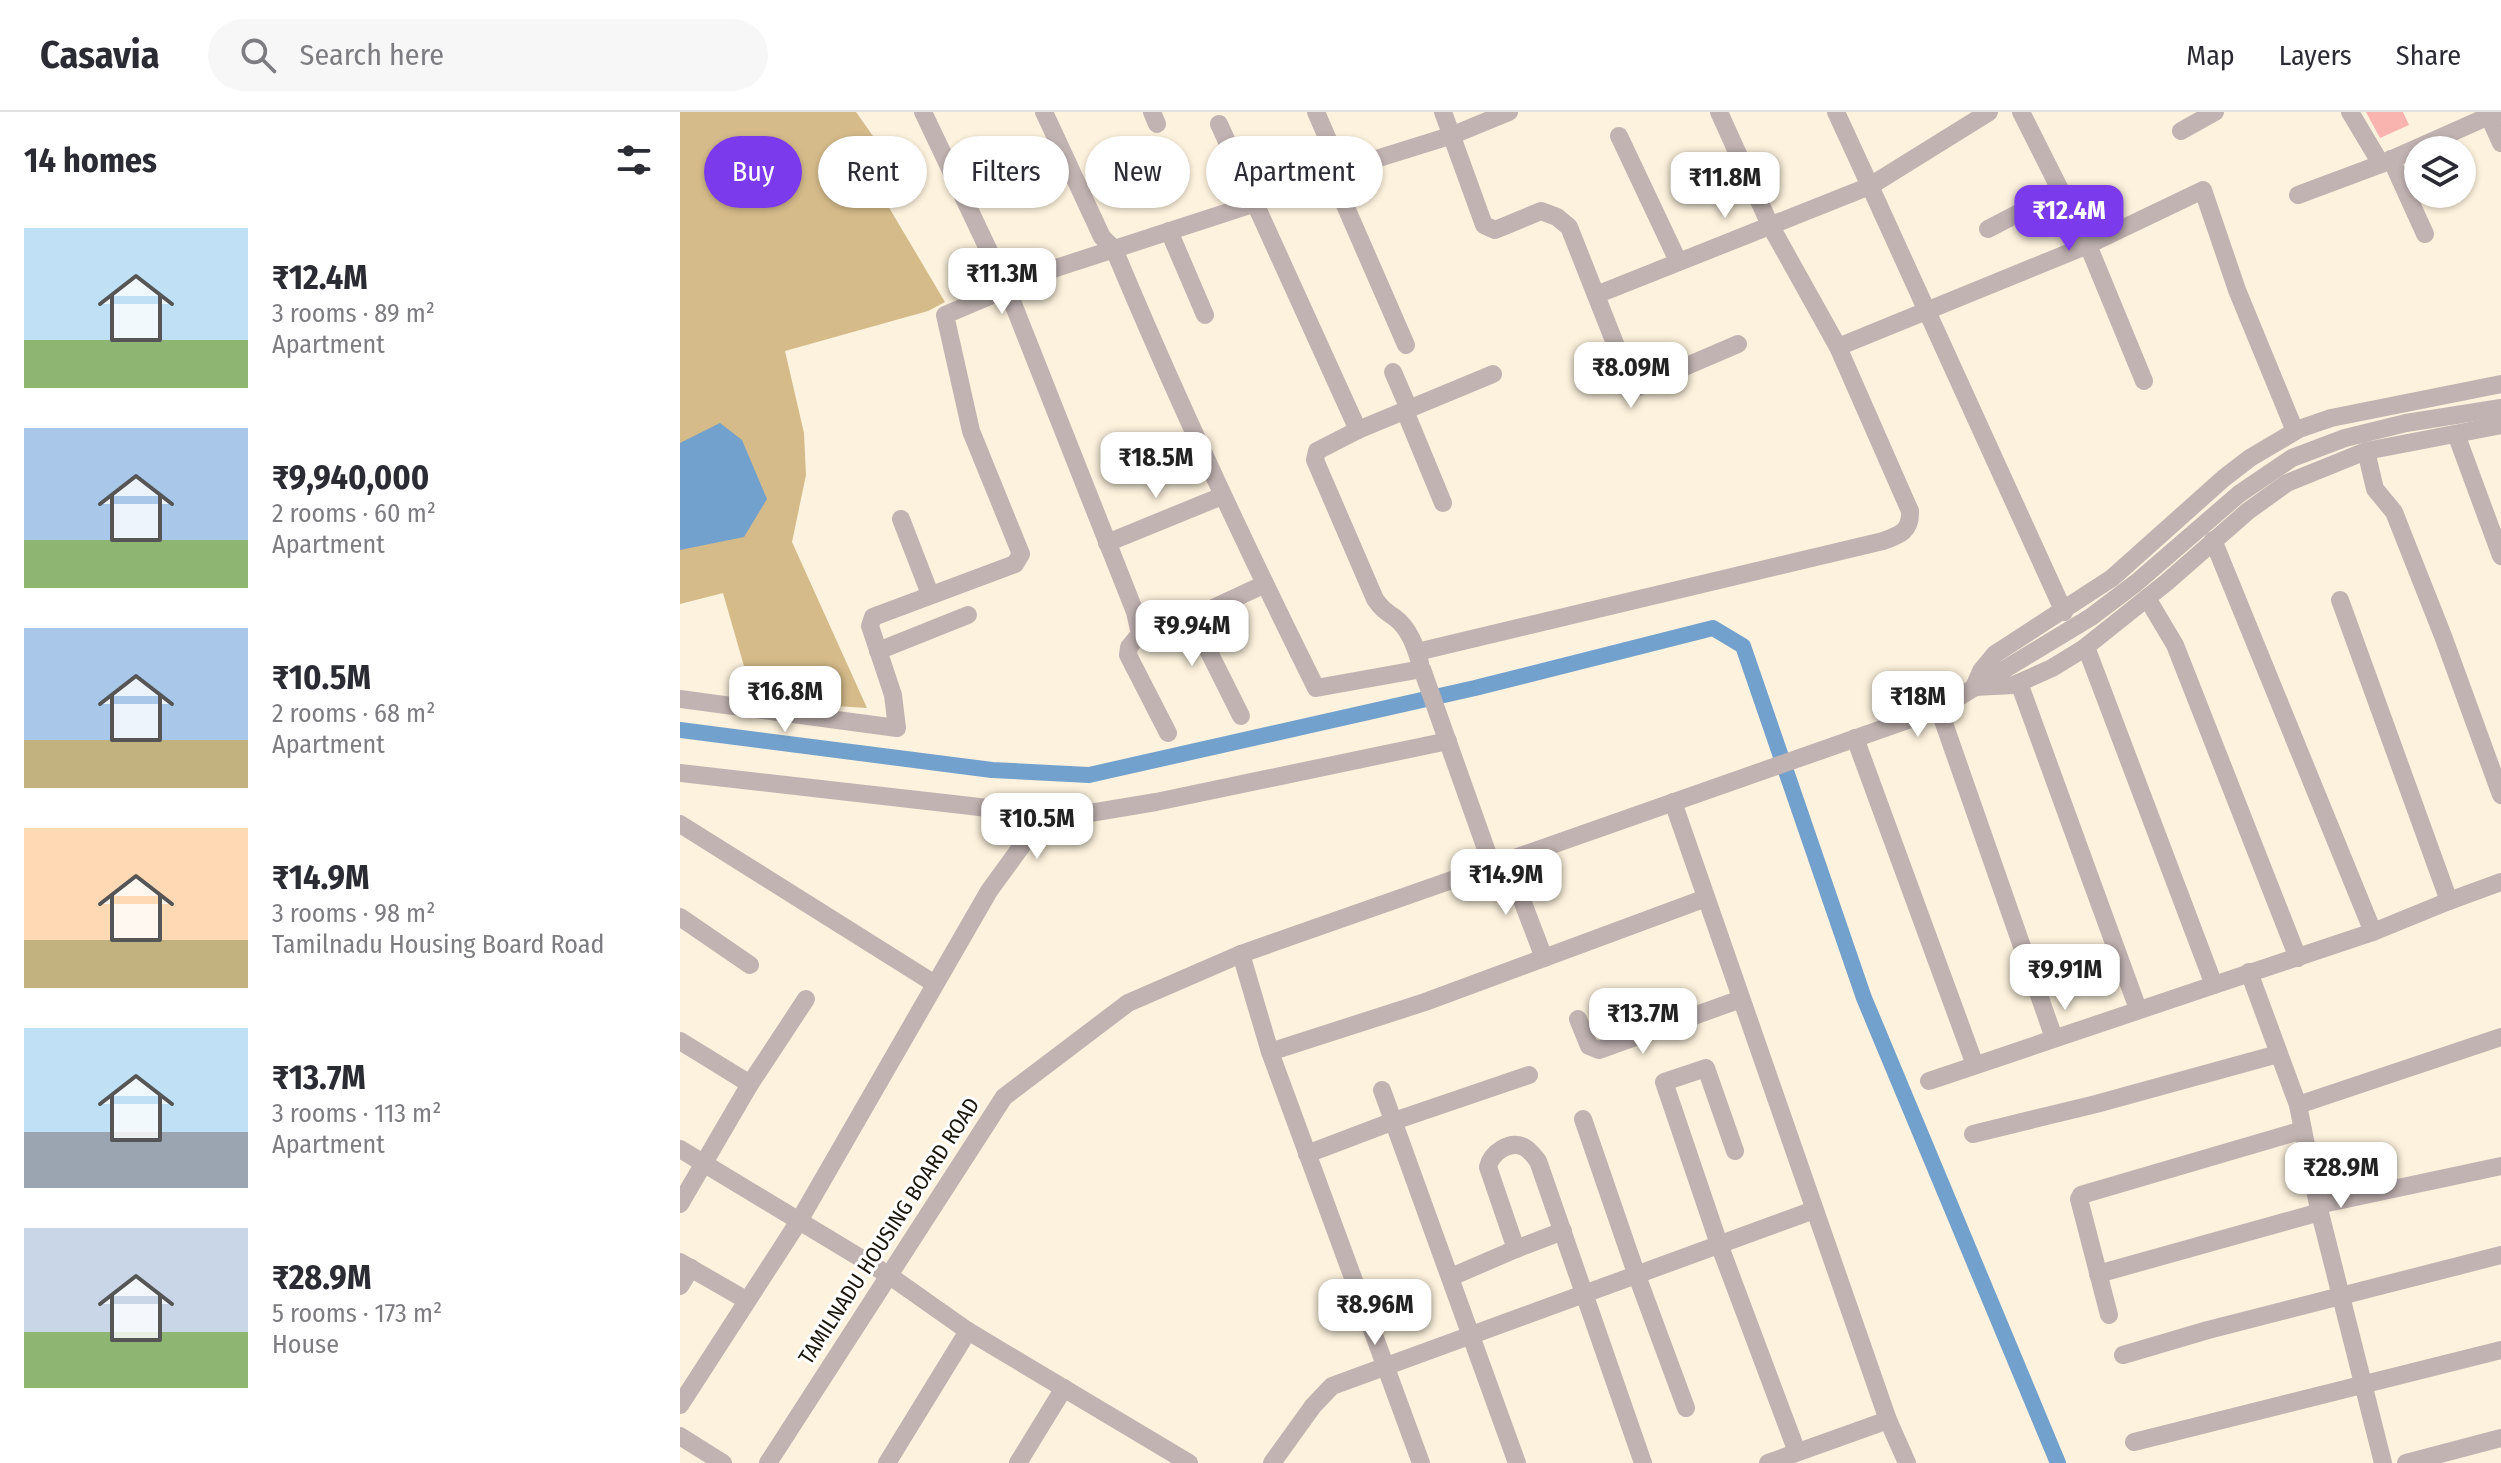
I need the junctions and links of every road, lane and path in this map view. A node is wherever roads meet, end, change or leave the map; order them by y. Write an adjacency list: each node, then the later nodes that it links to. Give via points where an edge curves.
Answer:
1 (923, 112): 35 (street)
2 (1044, 112): 33 (street, via 1102,237)
3 (1316, 112): 17 (street)
4 (1443, 112): 15 (street)
5 (1509, 112): 15 (street)
6 (1719, 112): 28 (street)
7 (1836, 112): 22 (street)
8 (2021, 112): 23 (street)
9 (2215, 112): 14 (street)
10 (2350, 112): 21 (street)
11 (2491, 113): 19 (street); 21 (street)
12 (1978, 115): 22 (street)
13 (1219, 124): 16 (street)
14 (2181, 131)
15 (1453, 135): 20 (street); 36 (street, via 1484,225 1495,230 1541,211 1557,217 1569,227)
16 (1225, 136)
17 (1324, 136)
18 (1619, 136): 34 (street)
19 (2501, 143)
20 (1383, 157)
21 (2386, 161): 24 (street); 31 (street)
22 (1870, 186): 28 (street); 37 (street)
23 (2061, 191): 29 (street); 32 (street)
24 (2298, 195)
25 (1240, 208): 30 (street)
26 (1258, 208): 49 (street)
27 (1351, 208): 40 (street)
28 (1770, 225): 34 (street); 41 (street)
29 (1988, 229)
30 (1169, 231): 33 (street); 38 (street)
31 (2425, 234)
32 (2088, 245): 37 (street); 44 (street); 50 (street, via 2203,190)
33 (1114, 249): 35 (street); 53 (street)
34 (1678, 261): 36 (street)
35 (1008, 291): 57 (street); 60 (street, via 945,315 971,431 1021,554 1015,564)
36 (1596, 295): 39 (street, via 1633,389)
37 (1926, 311): 41 (street); 63 (street)
38 (1205, 315)
39 (1738, 344)
40 (1406, 345)
41 (1838, 347): 69 (street, via 1910,511 1907,529 1900,535)
42 (1393, 372): 47 (street)
43 (1493, 374): 47 (street)
44 (2144, 381)
45 (2501, 384): 50 (street, via 2331,418)
46 (2501, 408): 71 (street, TAMILNADU HOUSING BOARD ROAD, via 2406,423 2292,458 2202,523 2113,601)
47 (1407, 410): 49 (street); 54 (street)
48 (2501, 425): 51 (street)
49 (1358, 430): 69 (street, via 1317,451 1315,460 1375,599 1410,635)
50 (2295, 431): 63 (street, via 2224,478 2112,578)
51 (2456, 434): 52 (street); 58 (street)
52 (2366, 451): 56 (street, via 2287,483); 79 (street, via 2375,489 2394,512)
53 (1222, 496): 57 (street); 59 (street)
54 (1443, 503)
55 (901, 519): 60 (street)
56 (2213, 540): 61 (street); 88 (street)
57 (1107, 543): 66 (street)
58 (2501, 556)
59 (1265, 584): 65 (street); 69 (street, via 1316,688)
60 (930, 594): 68 (street, via 873,617 870,626)
61 (2147, 598): 67 (street); 91 (street, via 2175,645)
62 (2340, 600): 86 (street)
63 (2064, 612): 71 (street, via 1995,654)
64 (968, 615): 68 (street)
65 (1192, 618): 66 (street); 74 (street)
66 (1140, 634): 75 (street, via 1128,655)
67 (2086, 647): 70 (street); 95 (street)
68 (878, 651): 72 (street, via 893,695 897,728)
69 (1422, 667): 77 (street)
70 (2019, 683): 71 (street); 98 (street)
71 (1974, 687): 73 (street, TAMILNADU HOUSING BOARD ROAD)
72 (680, 699)
73 (1939, 709): 76 (street, TAMILNADU HOUSING BOARD ROAD); 101 (street)
74 (1241, 716)
75 (1168, 733)
76 (1855, 738): 80 (street, TAMILNADU HOUSING BOARD ROAD); 105 (street)
77 (1448, 741): 81 (street); 83 (street)
78 (680, 773): 81 (street)
79 (2501, 795)
80 (1673, 802): 83 (street, TAMILNADU HOUSING BOARD ROAD); 85 (street)
81 (1054, 819): 94 (street, via 1029,836 997,880)
82 (680, 824): 94 (street)
83 (1500, 864): 89 (street, TAMILNADU HOUSING BOARD ROAD); 90 (street)
84 (2501, 882): 86 (street)
85 (1706, 898): 90 (street); 97 (street)
86 (2449, 901): 88 (street)
87 (680, 917): 92 (street)
88 (2373, 932): 91 (street)
89 (1241, 954): 103 (street); 130 (street, TAMILNADU HOUSING BOARD ROAD, via 1128,1003 1004,1097)
90 (1544, 958): 103 (street)
91 (2298, 958): 93 (street)
92 (750, 965)
93 (2249, 972): 95 (street); 104 (street)
94 (935, 984): 123 (street)
95 (2214, 985): 98 (street)
96 (806, 999): 108 (street)
97 (1741, 999): 99 (street, via 1599,1050 1589,1046); 122 (street)
98 (2138, 1009): 101 (street)
99 (1578, 1019)
100 (2501, 1037): 110 (street)
101 (2054, 1038): 105 (street)
102 (680, 1041): 108 (street)
103 (1270, 1052): 117 (street)
104 (2278, 1054): 110 (street); 114 (street)
105 (1975, 1065): 107 (street)
106 (1529, 1075): 112 (street)
107 (1929, 1081)
108 (750, 1084): 118 (street)
109 (1382, 1090): 112 (street)
110 (2298, 1105): 113 (street)
111 (1583, 1119): 129 (street)
112 (1394, 1121): 117 (street); 132 (street)
113 (2303, 1130): 121 (street); 131 (street, via 2082,1194)
114 (1973, 1134)
115 (680, 1149): 118 (street)
116 (1735, 1151): 125 (street, via 1706,1068 1664,1082)
117 (1307, 1154): 142 (street)
118 (704, 1164): 120 (street); 123 (street)
119 (2501, 1166): 121 (street)
120 (680, 1204)
121 (2319, 1208): 131 (street); 135 (street)
122 (1814, 1210): 125 (street); 147 (street)
123 (799, 1221): 130 (street); 136 (street)
124 (1563, 1231): 126 (street); 126 (street, via 1538,1161 1525,1148 1505,1148 1488,1167); 134 (street)
125 (1719, 1244): 129 (street); 151 (street)
126 (1516, 1249): 132 (street)
127 (2501, 1255): 135 (street)
128 (686, 1265): 133 (street); 136 (street)
129 (1636, 1273): 134 (street); 146 (street)
130 (887, 1274): 138 (street); 154 (street, TAMILNADU HOUSING BOARD ROAD)
131 (2098, 1274): 137 (street)
132 (1451, 1277): 139 (street)
133 (680, 1286)
134 (1585, 1293): 139 (street); 160 (street)
135 (2340, 1296): 141 (street); 143 (street)
136 (746, 1300): 145 (street)
137 (2109, 1315)
138 (968, 1331): 144 (street); 152 (street)
139 (1471, 1334): 142 (street); 159 (street)
140 (2501, 1350): 143 (street)
141 (2123, 1355)
142 (1384, 1366): 157 (street, via 1332,1386); 158 (street)
143 (2364, 1383): 150 (street); 163 (street)
144 (1064, 1388): 155 (street); 156 (street)
145 (680, 1405)
146 (1686, 1408)
147 (1888, 1420): 151 (street); 162 (street)
148 (680, 1436): 153 (street)
149 (2501, 1438): 164 (street)
150 (2134, 1442)
151 (1797, 1452): 161 (street)
152 (889, 1462)
153 (723, 1463)
154 (768, 1463)
155 (1018, 1463)
156 (1189, 1463)
157 (1272, 1463)
158 (1421, 1463)
159 (1517, 1463)
160 (1643, 1463)
161 (1768, 1463)
162 (1907, 1463)
163 (2383, 1463)
164 (2406, 1463)

